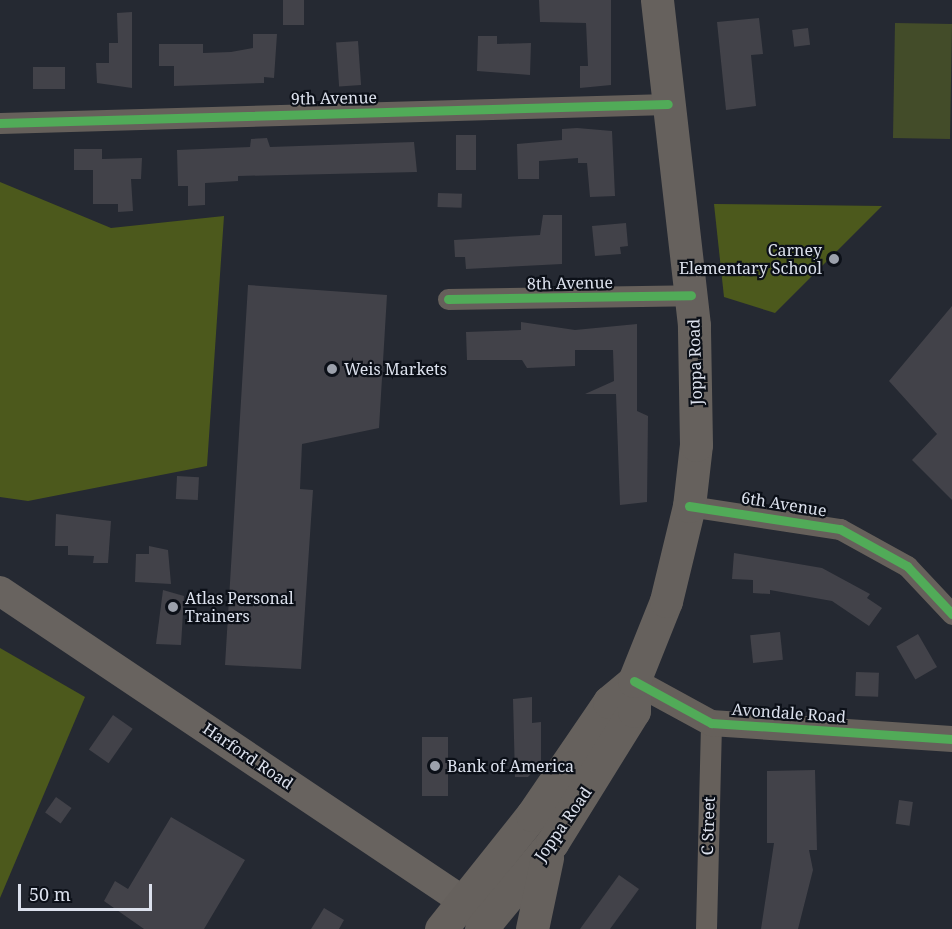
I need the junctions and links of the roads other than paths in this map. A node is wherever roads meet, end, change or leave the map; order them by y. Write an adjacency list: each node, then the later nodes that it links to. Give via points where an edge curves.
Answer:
1 (657, 0): 2 (main road, Joppa Road)
2 (668, 104): 3 (street, 9th Avenue); 4 (main road, Joppa Road)
3 (0, 123)
4 (691, 295): 5 (street, 8th Avenue); 6 (main road, Joppa Road, via 697,396)
5 (448, 299)
6 (689, 506): 8 (street, 6th Avenue, via 840,529 907,566); 9 (main road, Joppa Road, via 666,601)
7 (0, 591): 13 (main road, Harford Road)
8 (952, 614)
9 (634, 681): 10 (street, Avondale Road); 12 (main road, Joppa Road, via 634,711); 13 (main road, Joppa Road, via 609,702 552,788)
10 (711, 723): 11 (street, Avondale Road); 16 (street, C Street)
11 (952, 739)
12 (552, 843): 13 (main road, Joppa Road); 15 (main road)
13 (480, 921): 14 (main road)
14 (441, 929)
15 (532, 929)
16 (706, 929)

